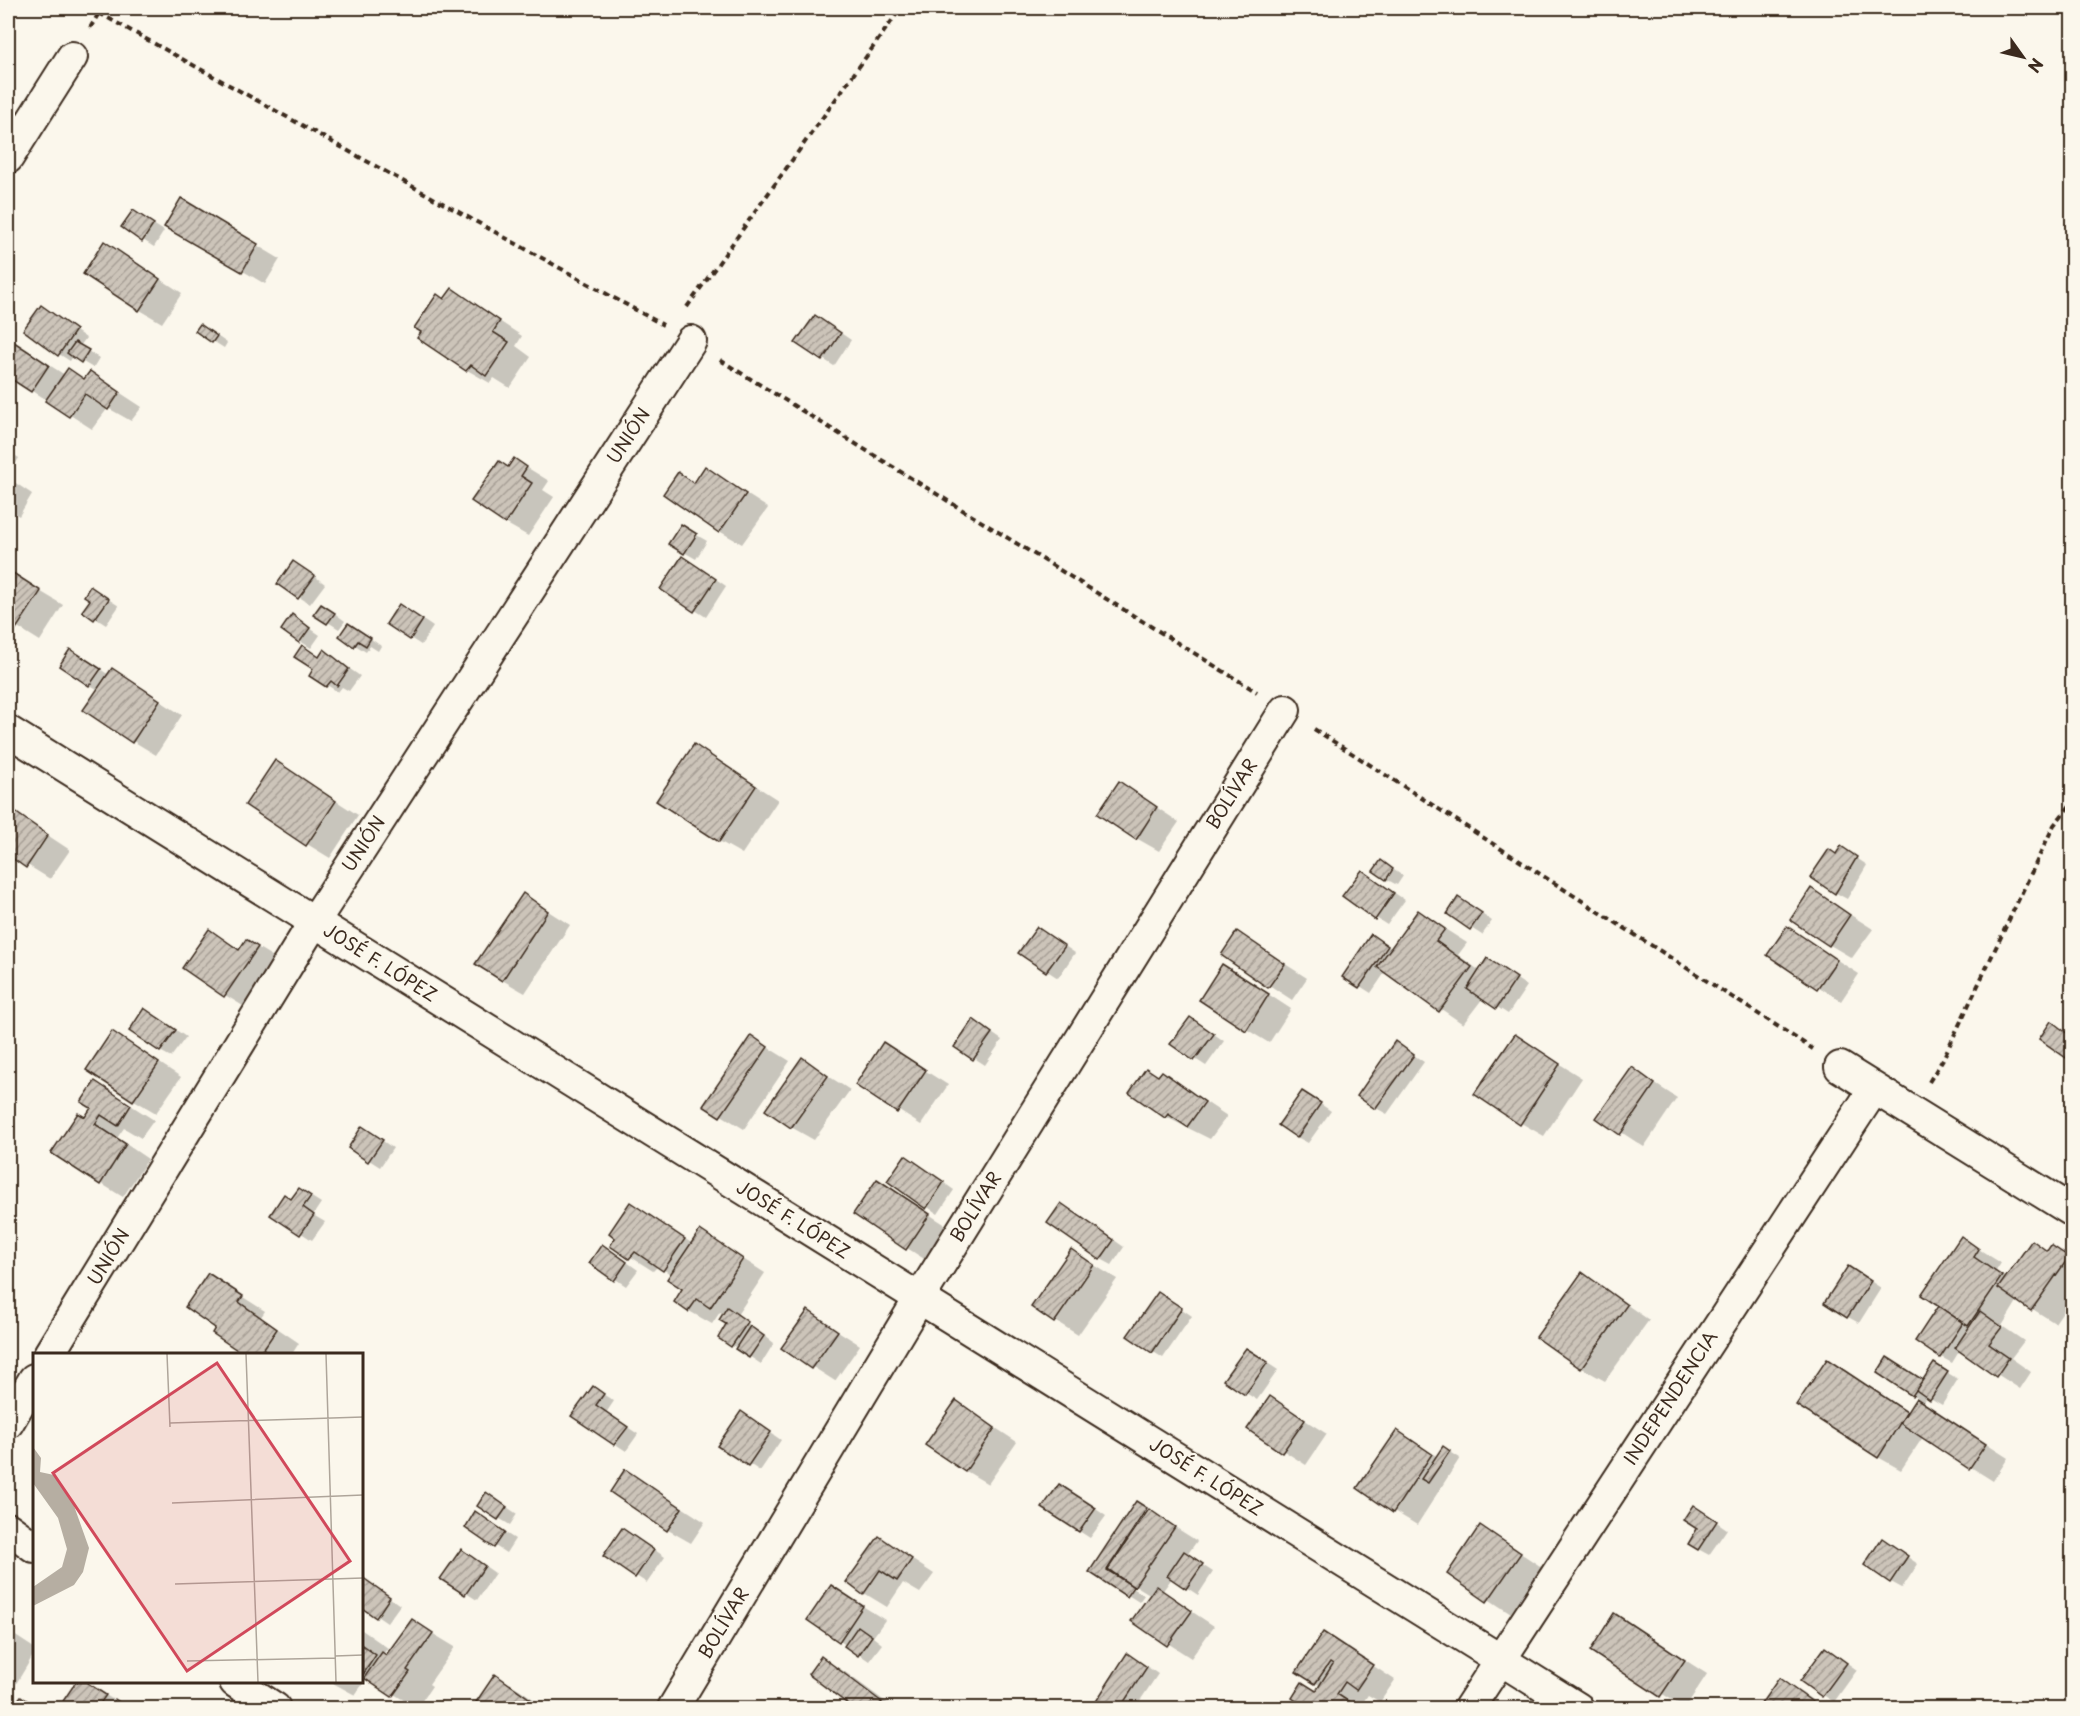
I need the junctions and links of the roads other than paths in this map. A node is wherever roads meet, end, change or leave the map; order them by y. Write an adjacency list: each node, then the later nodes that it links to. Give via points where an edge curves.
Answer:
1 (72, 57): 2 (street)
2 (8, 158)
3 (681, 335): 6 (street, UNIÓN)
4 (1284, 710): 10 (street, BOLÍVAR)
5 (8, 731): 6 (street, JOSÉ F. LÓPEZ)
6 (314, 922): 10 (street, JOSÉ F. LÓPEZ); 11 (street, UNIÓN)
7 (1840, 1066): 8 (street)
8 (1874, 1089): 9 (street); 16 (street, INDEPENDENCIA)
9 (2073, 1211)
10 (919, 1299): 16 (street, JOSÉ F. LÓPEZ); 19 (street, BOLÍVAR)
11 (50, 1353)
12 (33, 1381): 13 (street)
13 (8, 1423)
14 (8, 1528): 15 (street)
15 (33, 1546)
16 (1499, 1659): 20 (street, INDEPENDENCIA); 21 (street, JOSÉ F. LÓPEZ)
17 (237, 1683): 18 (street)
18 (275, 1708)
19 (673, 1708)
20 (1469, 1708)
21 (1578, 1708)

